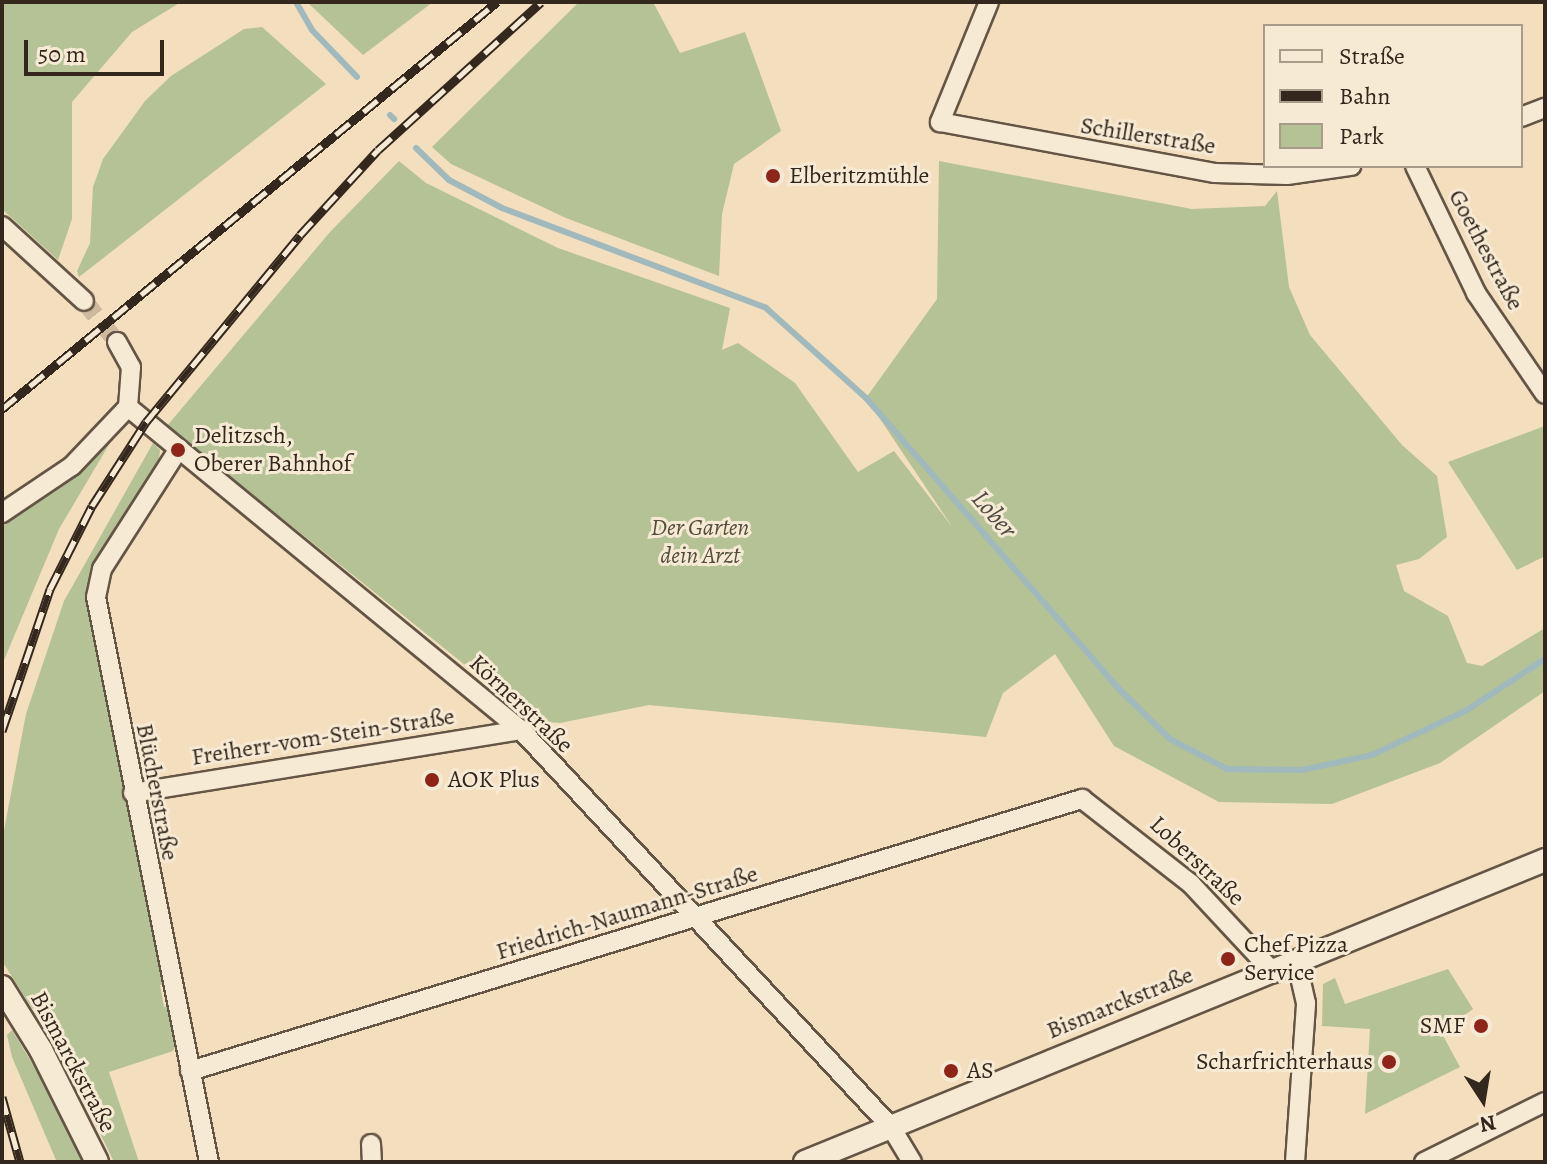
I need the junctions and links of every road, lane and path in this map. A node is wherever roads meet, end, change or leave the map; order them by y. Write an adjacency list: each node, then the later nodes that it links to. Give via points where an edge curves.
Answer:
1 (989, 2): 4 (street, Schillerstraße, via 940,122 1215,173 1287,175)
2 (1545, 108): 3 (street)
3 (1523, 116)
4 (1337, 168)
5 (1416, 168): 9 (street, Goethestraße, via 1476,293)
6 (2, 226): 7 (street)
7 (84, 301)
8 (117, 342): 10 (street, via 131,367)
9 (1545, 394)
10 (128, 407): 11 (street, Körnerstraße); 12 (street, via 72,466)
11 (178, 450): 13 (street, Körnerstraße); 14 (street, Blücherstraße, via 97,583 98,616)
12 (2, 513)
13 (521, 730): 14 (street, Freiherr-vom-Stein-Straße); 17 (street, Körnerstraße)
14 (133, 793): 21 (street, Blücherstraße)
15 (1077, 800): 17 (street, Friedrich-Naumann-Straße); 19 (street, Loberstraße, via 1090,802 1144,842)
16 (1545, 860): 18 (street, Bismarckstraße)
17 (692, 918): 21 (street, Friedrich-Naumann-Straße); 23 (street, Körnerstraße)
18 (1297, 965): 19 (street, Bismarckstraße); 28 (street, via 1306,1003)
19 (1274, 973): 23 (street, Bismarckstraße, via 1194,1000)
20 (2, 987): 24 (street, Bismarckstraße, via 41,1050)
21 (190, 1071): 25 (street, Blücherstraße)
22 (1545, 1102): 29 (street)
23 (891, 1127): 26 (street, Bismarckstraße); 27 (street, Körnerstraße)
24 (97, 1162)
25 (209, 1162)
26 (805, 1162)
27 (912, 1162)
28 (1295, 1162)
29 (1424, 1162)

